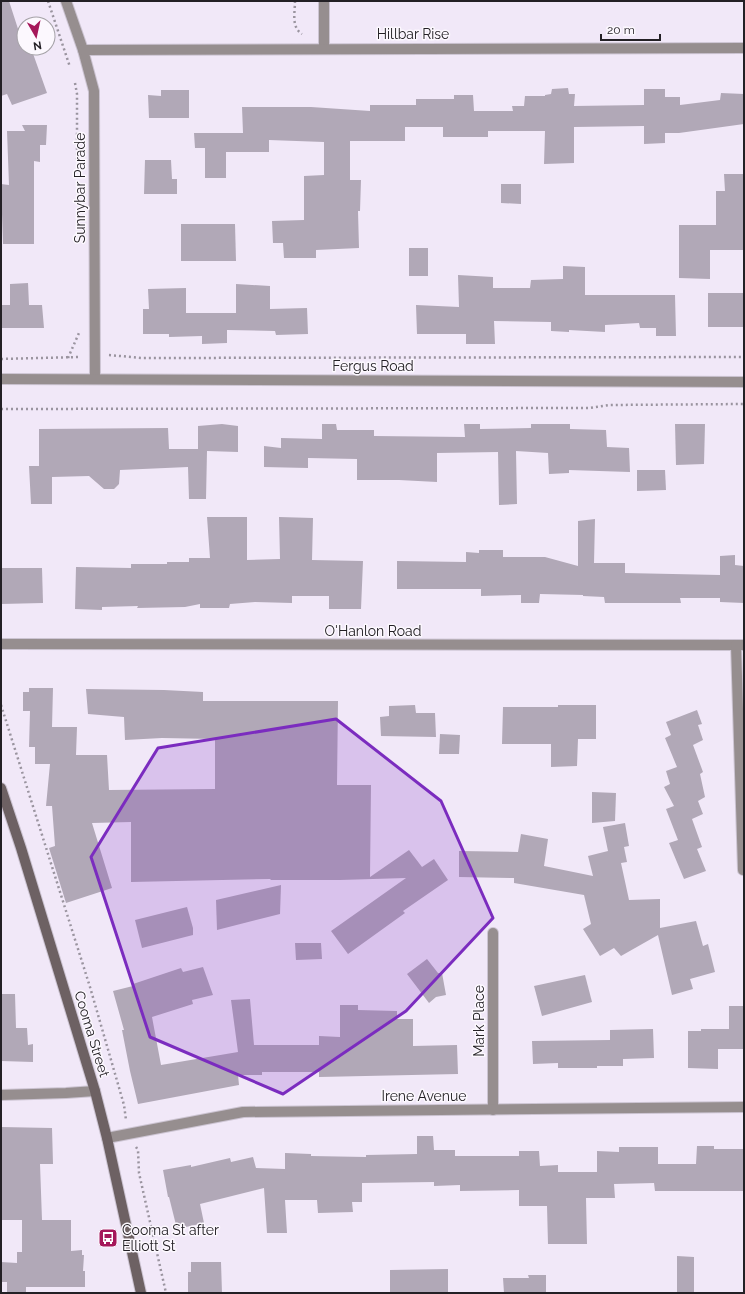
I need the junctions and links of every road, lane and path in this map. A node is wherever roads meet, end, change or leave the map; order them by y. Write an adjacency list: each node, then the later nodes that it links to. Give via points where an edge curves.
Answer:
1 (48, 1): 8 (path)
2 (66, 1): 7 (street, Sunnybar Parade)
3 (294, 1): 5 (path, via 295,27)
4 (324, 1): 5 (street)
5 (324, 48): 6 (street, Hillbar Rise); 7 (street, Hillbar Rise)
6 (744, 48)
7 (83, 50): 12 (street, Sunnybar Parade, via 94,91)
8 (73, 74)
9 (74, 80): 10 (path, via 77,94)
10 (78, 165)
11 (79, 327): 15 (path, via 79,335)
12 (94, 356): 13 (path); 15 (path); 17 (street, Sunnybar Parade)
13 (744, 357)
14 (1, 358): 15 (path)
15 (68, 358)
16 (1, 379): 17 (street, Fergus Road)
17 (95, 379): 18 (street, Fergus Road)
18 (744, 382)
19 (744, 404): 20 (path, via 610,405 589,408)
20 (1, 409)
21 (1, 644): 22 (street, O'Hanlon Road)
22 (740, 645): 25 (street)
23 (1, 705): 31 (path, via 90,987)
24 (1, 788): 27 (main road, Cooma Street)
25 (743, 870)
26 (493, 933): 30 (street, Mark Place)
27 (95, 1091): 28 (street); 32 (main road, Cooma Street)
28 (1, 1095)
29 (744, 1107): 30 (street, Irene Avenue)
30 (493, 1110): 31 (street, Irene Avenue, via 243,1112)
31 (131, 1133): 32 (street, Irene Avenue); 34 (path, via 138,1150 139,1173)
32 (107, 1138): 33 (main road, Cooma Street)
33 (141, 1293)
34 (166, 1293)

